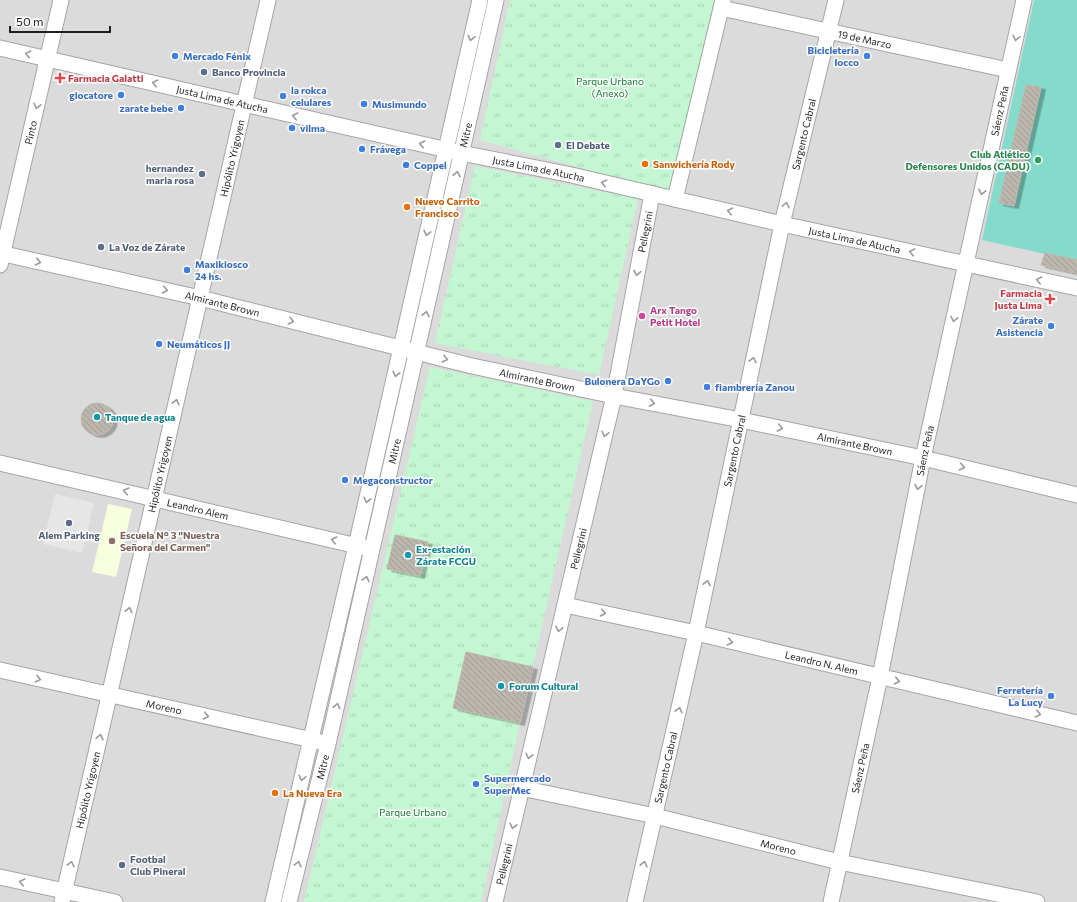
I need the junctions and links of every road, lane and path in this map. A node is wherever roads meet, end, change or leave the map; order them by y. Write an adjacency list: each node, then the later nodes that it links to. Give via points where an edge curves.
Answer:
1 (61, 0): 10 (street, Pinto)
2 (268, 0): 12 (street, Hipólito Yrigoyen)
3 (480, 0): 13 (street, Mitre, one-way to 13)
4 (496, 0): 14 (street, Mitre)
5 (836, 0): 8 (street, Sargento Cabral)
6 (1024, 0): 11 (street, Sáenz Peña, one-way to 11)
7 (722, 4): 8 (street, 19 de Marzo); 16 (street)
8 (828, 31): 11 (street, 19 de Marzo); 17 (street, Sargento Cabral, one-way to 8)
9 (0, 48): 10 (street, Justa Lima de Atucha, one-way to 9)
10 (48, 59): 12 (street, Justa Lima de Atucha, one-way to 10); 18 (street, Pinto, one-way to 18)
11 (1008, 70): 19 (street, Sáenz Peña, one-way to 19)
12 (244, 104): 13 (street, Justa Lima de Atucha, one-way to 12); 21 (street, Hipólito Yrigoyen)
13 (446, 149): 14 (street, Justa Lima de Atucha); 22 (street, Mitre, one-way to 22)
14 (461, 152): 15 (street, Justa Lima de Atucha, one-way to 14); 23 (street, Mitre, one-way to 14)
15 (652, 194): 16 (street, Justa Lima de Atucha); 24 (street, Pellegrini, one-way to 24)
16 (675, 199): 17 (street, Justa Lima de Atucha, one-way to 16)
17 (782, 224): 19 (street, Justa Lima de Atucha, one-way to 17); 25 (street, Sargento Cabral, one-way to 17)
18 (1, 257): 21 (street, Almirante Brown, one-way to 21)
19 (967, 264): 20 (street, Justa Lima de Atucha, one-way to 19); 26 (street, Sáenz Peña, one-way to 26)
20 (1077, 288)
21 (200, 298): 22 (street, Almirante Brown, one-way to 22); 29 (street, Hipólito Yrigoyen, one-way to 21)
22 (401, 348): 23 (street, Almirante Brown); 30 (street, Mitre, one-way to 30)
23 (417, 352): 24 (street, Almirante Brown, one-way to 24); 31 (street, Mitre)
24 (614, 396): 25 (street, Almirante Brown, one-way to 25); 32 (street, Pellegrini, one-way to 32)
25 (741, 420): 26 (street, Almirante Brown, one-way to 26); 33 (street, Sargento Cabral, one-way to 25)
26 (923, 458): 28 (street, Almirante Brown, one-way to 28); 35 (street, Sáenz Peña, one-way to 35)
27 (0, 463): 29 (street, Leandro Alem, one-way to 27)
28 (1077, 495)
29 (154, 498): 30 (street, Leandro Alem, one-way to 29); 36 (street, Hipólito Yrigoyen, one-way to 29)
30 (356, 546): 31 (street, Leandro Alem); 38 (street, Mitre)
31 (372, 549): 39 (street, Mitre, one-way to 31)
32 (565, 605): 33 (street, Leandro N. Alem, one-way to 33); 40 (street, Pellegrini, one-way to 40)
33 (696, 633): 35 (street, Leandro N. Alem, one-way to 35); 41 (street, Sargento Cabral, one-way to 33)
34 (0, 670): 36 (street, Moreno, one-way to 36)
35 (880, 677): 37 (street, Leandro N. Alem, one-way to 37); 42 (street, Sáenz Peña)
36 (109, 695): 38 (street, Moreno, one-way to 38); 44 (street, Hipólito Yrigoyen, one-way to 36)
37 (1077, 723)
38 (311, 740): 39 (street, Moreno); 46 (street, Mitre, one-way to 46)
39 (328, 744): 47 (street, Mitre, one-way to 39)
40 (521, 788): 41 (street, Moreno); 48 (street, Pellegrini, one-way to 48)
41 (655, 816): 42 (street, Moreno); 49 (street, Sargento Cabral, one-way to 41)
42 (839, 862): 50 (street, Sáenz Peña); 51 (street, Moreno)
43 (0, 877): 44 (street, one-way to 43)
44 (64, 897): 45 (street)
45 (115, 902)
46 (274, 902)
47 (289, 902)
48 (495, 902)
49 (635, 902)
50 (831, 902)
51 (1037, 902)

